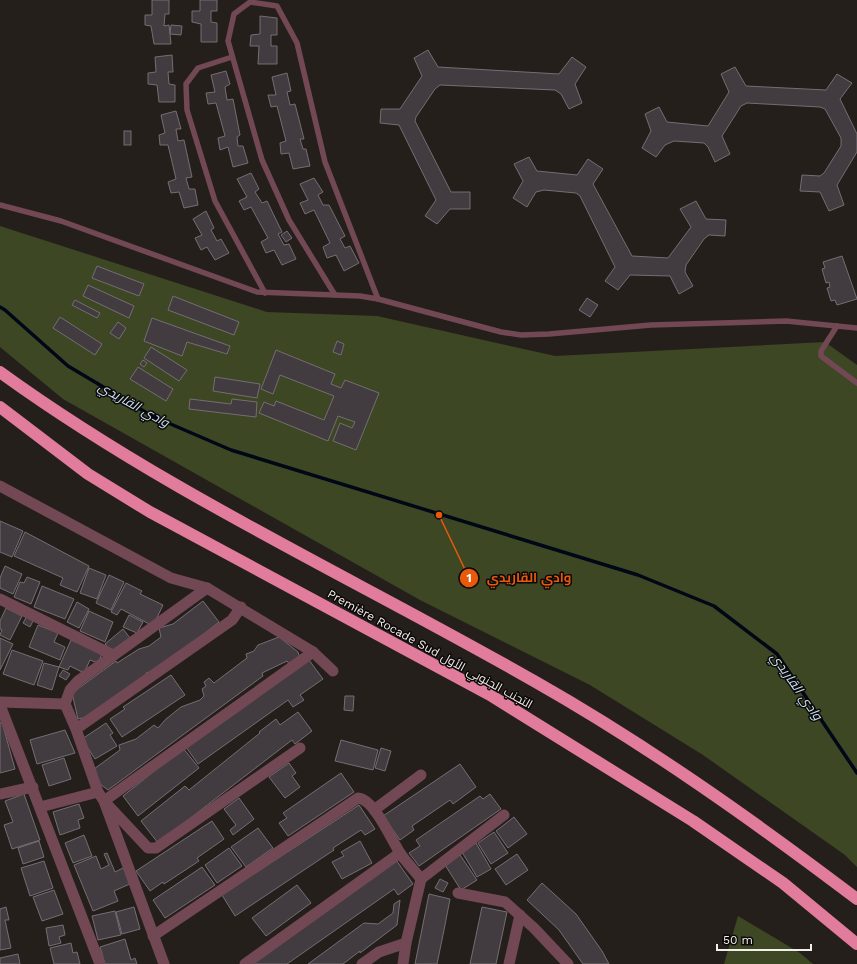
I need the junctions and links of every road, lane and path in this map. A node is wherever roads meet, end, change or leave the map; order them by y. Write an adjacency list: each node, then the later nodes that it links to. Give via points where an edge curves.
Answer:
1 (232, 57): 3 (lane, via 198,68 186,84 187,110 215,201); 4 (lane, via 262,160 289,220); 5 (lane, via 228,41 234,14 250,2 277,6 297,43 325,162)
2 (0, 205): 3 (lane, via 61,221)
3 (265, 293): 4 (lane)
4 (335, 295): 5 (lane)
5 (378, 299): 6 (lane, via 520,335 651,325 786,321)
6 (836, 326): 7 (lane); 9 (lane, via 821,351 821,356)
7 (857, 328)
8 (0, 372): 33 (highway, Première Rocade Sud التجنب الجنوبي الأول, via 185,490 534,681 596,718 770,833)
9 (857, 383)
10 (0, 406): 37 (highway, Première Rocade Sud التجنب الجنوبي الأول, via 88,474 150,512 490,695 693,821 783,883)
11 (0, 486): 12 (street, via 170,578)
12 (207, 588): 14 (street); 16 (street)
13 (0, 599): 16 (street)
14 (241, 607): 15 (street); 21 (street, via 232,620)
15 (313, 652): 17 (street); 26 (street)
16 (114, 655): 19 (street, via 78,681 70,690)
17 (333, 671)
18 (0, 702): 19 (street)
19 (65, 704): 21 (street)
20 (0, 705): 24 (street)
21 (76, 729): 26 (street)
22 (300, 748): 26 (street, via 156,848 148,848 140,841)
23 (422, 775): 28 (street)
24 (33, 787): 25 (street); 27 (street)
25 (0, 794)
26 (101, 796): 27 (street); 35 (street)
27 (40, 807): 38 (street)
28 (374, 810): 30 (street); 35 (street, via 367,801 358,798)
29 (504, 815): 31 (street)
30 (400, 853): 31 (street); 40 (street)
31 (421, 879): 36 (street)
32 (458, 893): 34 (street, via 505,902)
33 (857, 899)
34 (520, 915): 43 (street); 44 (street)
35 (153, 936): 39 (street)
36 (406, 943): 41 (street, via 379,952); 42 (street)
37 (857, 944)
38 (100, 964)
39 (164, 964)
40 (245, 964)
41 (362, 964)
42 (404, 964)
43 (509, 964)
44 (568, 964)

